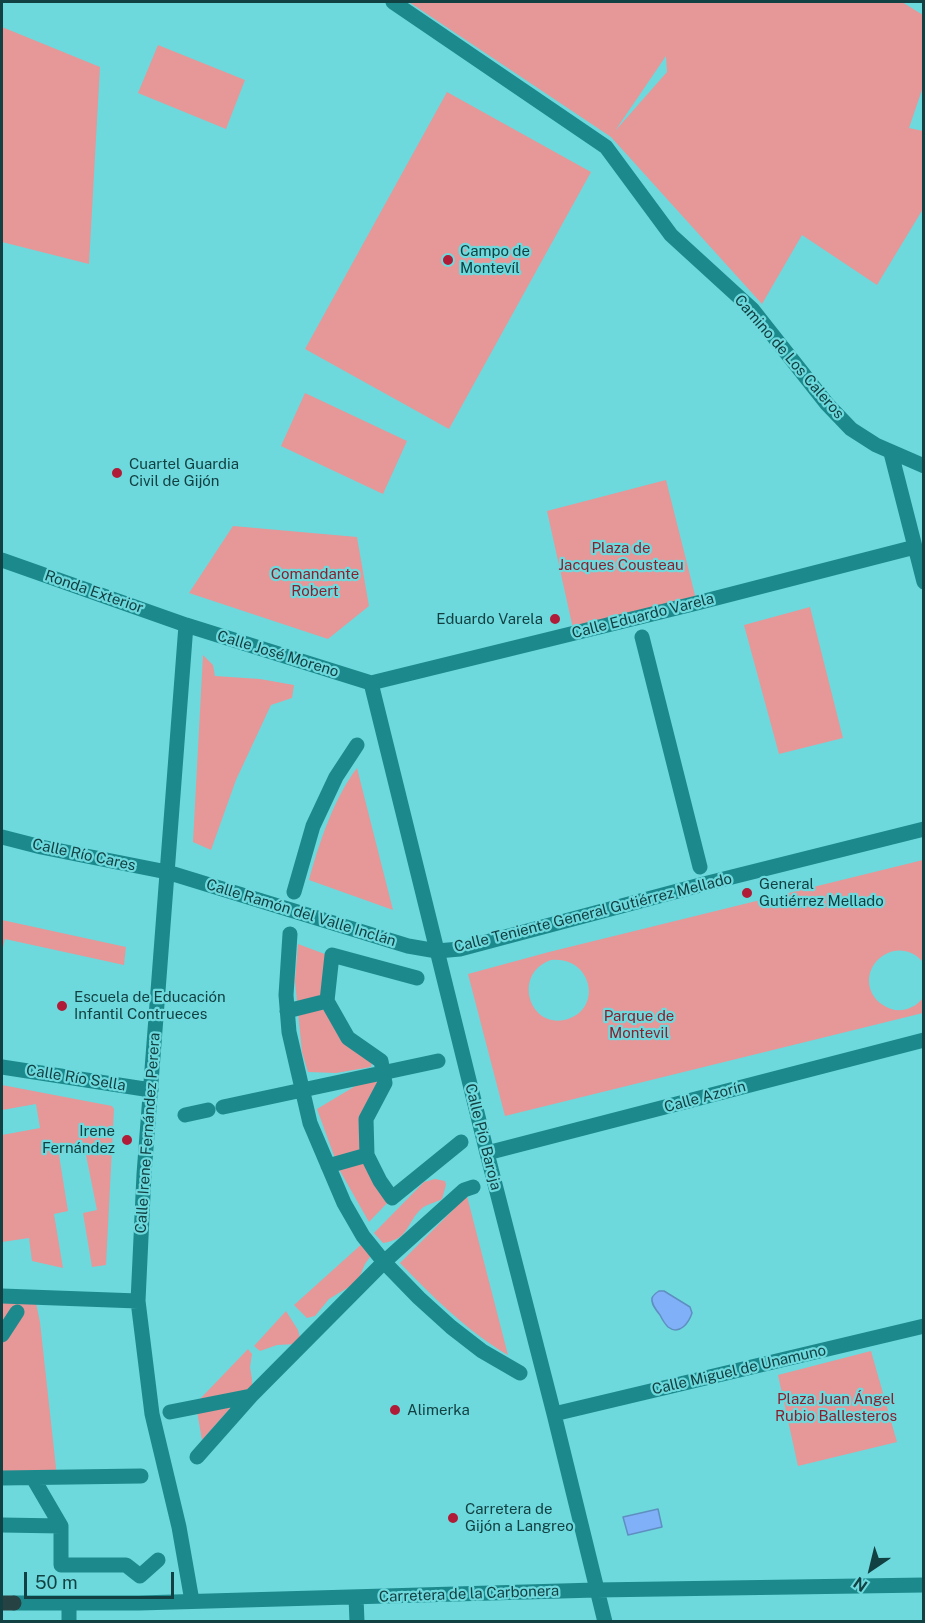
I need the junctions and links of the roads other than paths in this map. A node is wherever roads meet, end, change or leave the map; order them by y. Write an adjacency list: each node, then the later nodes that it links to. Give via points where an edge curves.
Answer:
1 (393, 2): 2 (street, Camino de Los Caleros, via 606,147 671,235 752,309 827,404 851,429)
2 (891, 453): 3 (street, Camino de Los Caleros); 4 (street)
3 (924, 466)
4 (915, 547): 6 (street); 9 (street, Calle Eduardo Varela)
5 (2, 560): 7 (street, Ronda Exterior)
6 (924, 582)
7 (186, 625): 9 (street, Calle José Moreno); 14 (street, Calle Irene Fernández Perera)
8 (642, 637): 13 (street)
9 (371, 683): 17 (street, Calle Pío Baroja)
10 (357, 745): 15 (street, via 336,777 313,826)
11 (924, 829): 17 (street, Calle Teniente General Gutiérrez Mellado, via 460,950)
12 (2, 837): 14 (street, Calle Río Cares)
13 (700, 867)
14 (167, 872): 17 (street, Calle Ramón del Valle Inclán, via 408,946); 25 (street, Calle Irene Fernández Perera)
15 (294, 892)
16 (290, 934): 20 (street)
17 (437, 951): 31 (street, Calle Pío Baroja)
18 (417, 978): 19 (street, via 332,956)
19 (327, 1001): 20 (street); 24 (street, via 348,1038 381,1061)
20 (287, 1011): 26 (street)
21 (924, 1040): 31 (street, Calle Azorín)
22 (438, 1061): 24 (street)
23 (2, 1067): 25 (street, Calle Río Sella)
24 (382, 1072): 26 (street); 32 (street, via 385,1083 366,1119)
25 (151, 1090): 37 (street, Calle Irene Fernández Perera)
26 (302, 1090): 27 (street); 33 (street, via 310,1123)
27 (223, 1107)
28 (208, 1110): 29 (street)
29 (185, 1116)
30 (461, 1142): 32 (street, via 393,1198)
31 (487, 1153): 44 (street, Calle Pío Baroja)
32 (367, 1155): 33 (street)
33 (328, 1166): 35 (street, via 358,1228)
34 (473, 1188): 35 (street, via 464,1190)
35 (384, 1262): 41 (street, via 451,1327 482,1352); 42 (street)
36 (2, 1296): 37 (street)
37 (138, 1301): 55 (street, Calle Irene Fernández Perera, via 152,1414)
38 (18, 1312): 40 (street)
39 (924, 1326): 44 (street, Calle Miguel de Unamuno)
40 (2, 1335)
41 (520, 1373)
42 (251, 1396): 43 (street); 45 (street)
43 (170, 1412)
44 (554, 1414): 53 (street, Calle Pío Baroja)
45 (197, 1457)
46 (141, 1476): 48 (street)
47 (2, 1478): 48 (street)
48 (33, 1478): 50 (street)
49 (2, 1525): 50 (street)
50 (61, 1526): 51 (street, via 61,1565 126,1565 140,1576)
51 (158, 1560)
52 (924, 1585): 53 (street, Carretera de la Carbonera)
53 (596, 1590): 54 (street, Carretera de la Carbonera); 60 (street, Calle Pío Baroja)
54 (356, 1597): 55 (street, Carretera de la Carbonera); 59 (street)
55 (192, 1601): 56 (street, Carretera de la Carbonera)
56 (69, 1603): 57 (street, Carretera de la Carbonera); 58 (street)
57 (5, 1604)
58 (69, 1622)
59 (357, 1622)
60 (605, 1622)

